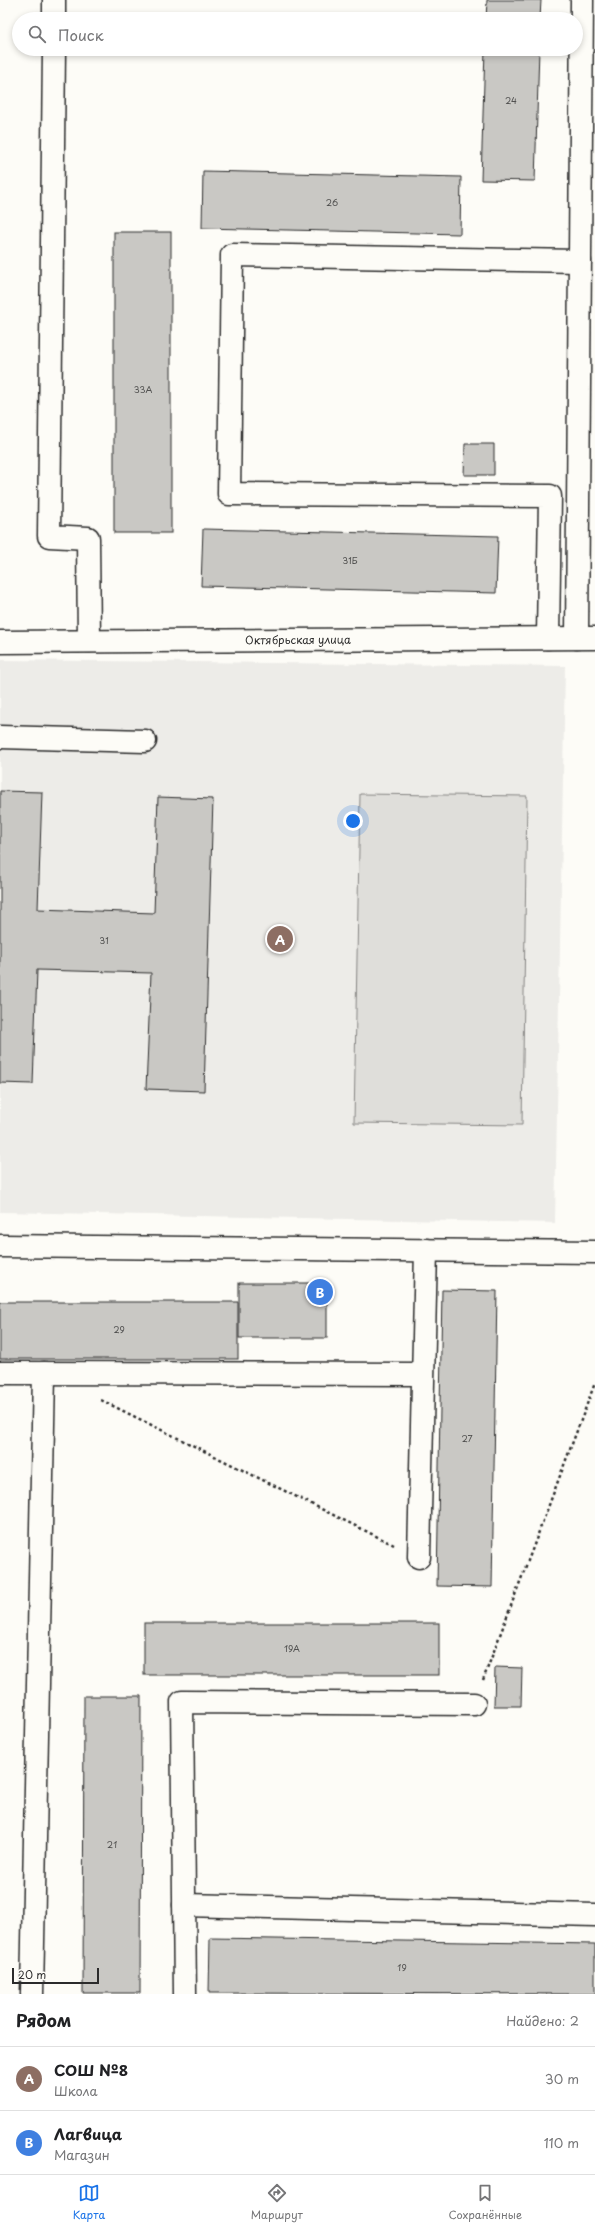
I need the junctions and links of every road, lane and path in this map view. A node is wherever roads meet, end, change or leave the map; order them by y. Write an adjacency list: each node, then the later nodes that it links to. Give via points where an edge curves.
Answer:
1 (54, 0): 3 (street)
2 (582, 0): 4 (street)
3 (54, 12)
4 (582, 12)
5 (54, 56): 10 (street, via 49,536 88,538)
6 (582, 56): 7 (street)
7 (580, 261): 8 (street, via 232,255 229,494 550,496); 9 (street)
8 (548, 638): 9 (street, Октябрьская улица); 10 (street, Октябрьская улица)
9 (586, 638)
10 (89, 641): 11 (street, Октябрьская улица)
11 (0, 642)
12 (0, 737): 13 (street)
13 (145, 741)
14 (0, 1246): 15 (street)
15 (426, 1250): 16 (street); 19 (street)
16 (595, 1252)
17 (0, 1373): 18 (street)
18 (44, 1373): 19 (street); 26 (street)
19 (422, 1374): 22 (street)
20 (595, 1383): 23 (path)
21 (94, 1397): 22 (path)
22 (419, 1557)
23 (474, 1704): 24 (street, via 182,1702)
24 (184, 1905): 25 (street); 27 (street)
25 (595, 1915)
26 (32, 1994)
27 (185, 1994)

